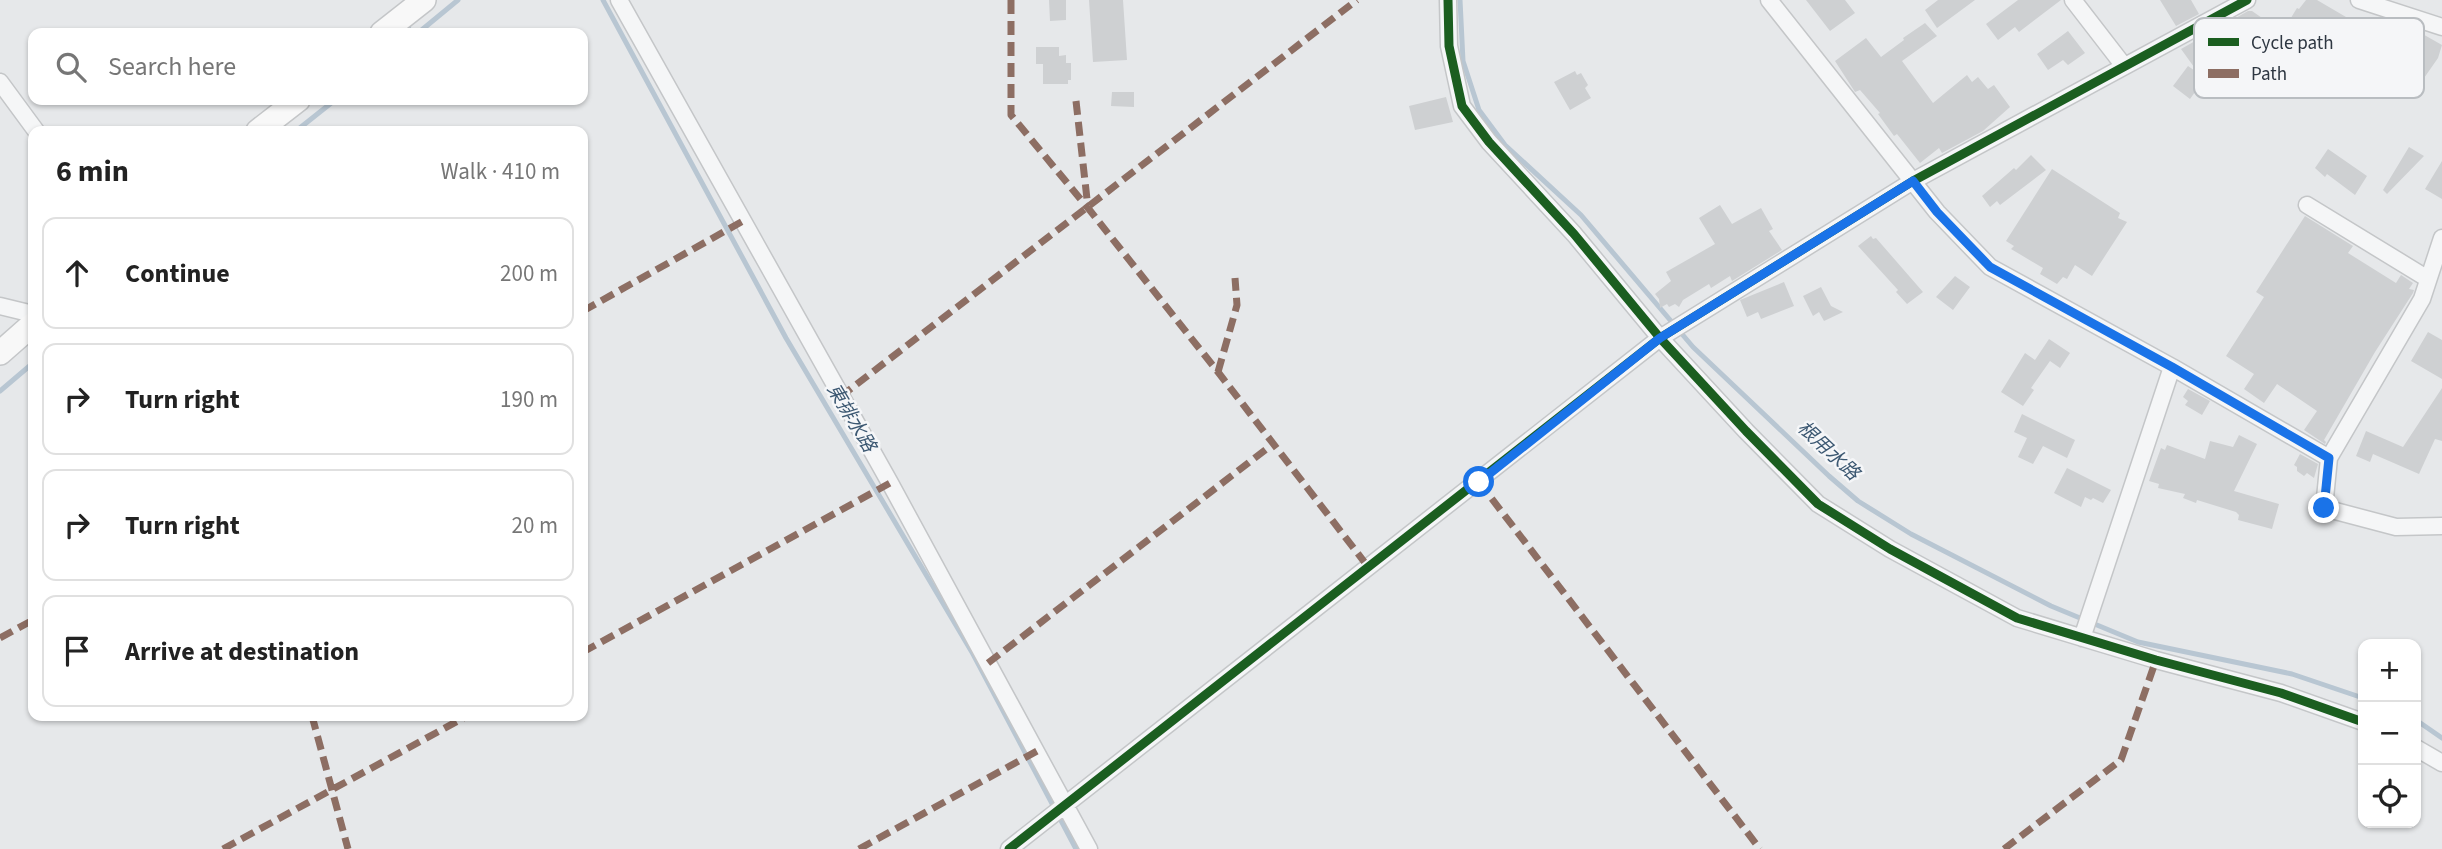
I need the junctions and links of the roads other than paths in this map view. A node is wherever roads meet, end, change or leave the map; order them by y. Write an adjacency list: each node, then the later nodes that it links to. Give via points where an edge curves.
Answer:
1 (424, 0): 12 (main road)
2 (619, 0): 35 (street)
3 (1448, 0): 26 (street, via 1449,46 1462,106)
4 (1769, 0): 19 (street)
5 (2073, 0): 14 (street)
6 (2247, 0): 8 (street)
7 (2359, 0): 9 (street)
8 (2213, 18)
9 (2414, 18)
10 (2424, 21): 11 (street)
11 (2442, 27)
12 (388, 28)
13 (2194, 28): 14 (street)
14 (2124, 66): 19 (street)
15 (0, 82): 17 (street)
16 (292, 105): 18 (main road)
17 (32, 126)
18 (264, 126)
19 (1913, 181): 26 (street); 28 (street, via 1990,267)
20 (2307, 205): 22 (street)
21 (2442, 238): 22 (street)
22 (2428, 279): 29 (street, via 2422,299)
23 (0, 306): 24 (street)
24 (28, 313)
25 (28, 328): 27 (main road)
26 (1660, 338): 31 (street, via 1818,504 2017,618); 35 (street)
27 (0, 353)
28 (2172, 367): 29 (street); 31 (street)
29 (2329, 458): 30 (street, via 2324,508 2396,527)
30 (2442, 526)
31 (2082, 638): 32 (street, via 2281,693)
32 (2358, 720)
33 (2421, 751): 34 (street)
34 (2442, 763)
35 (1066, 805): 36 (street); 37 (street)
36 (1009, 849)
37 (1089, 849)

